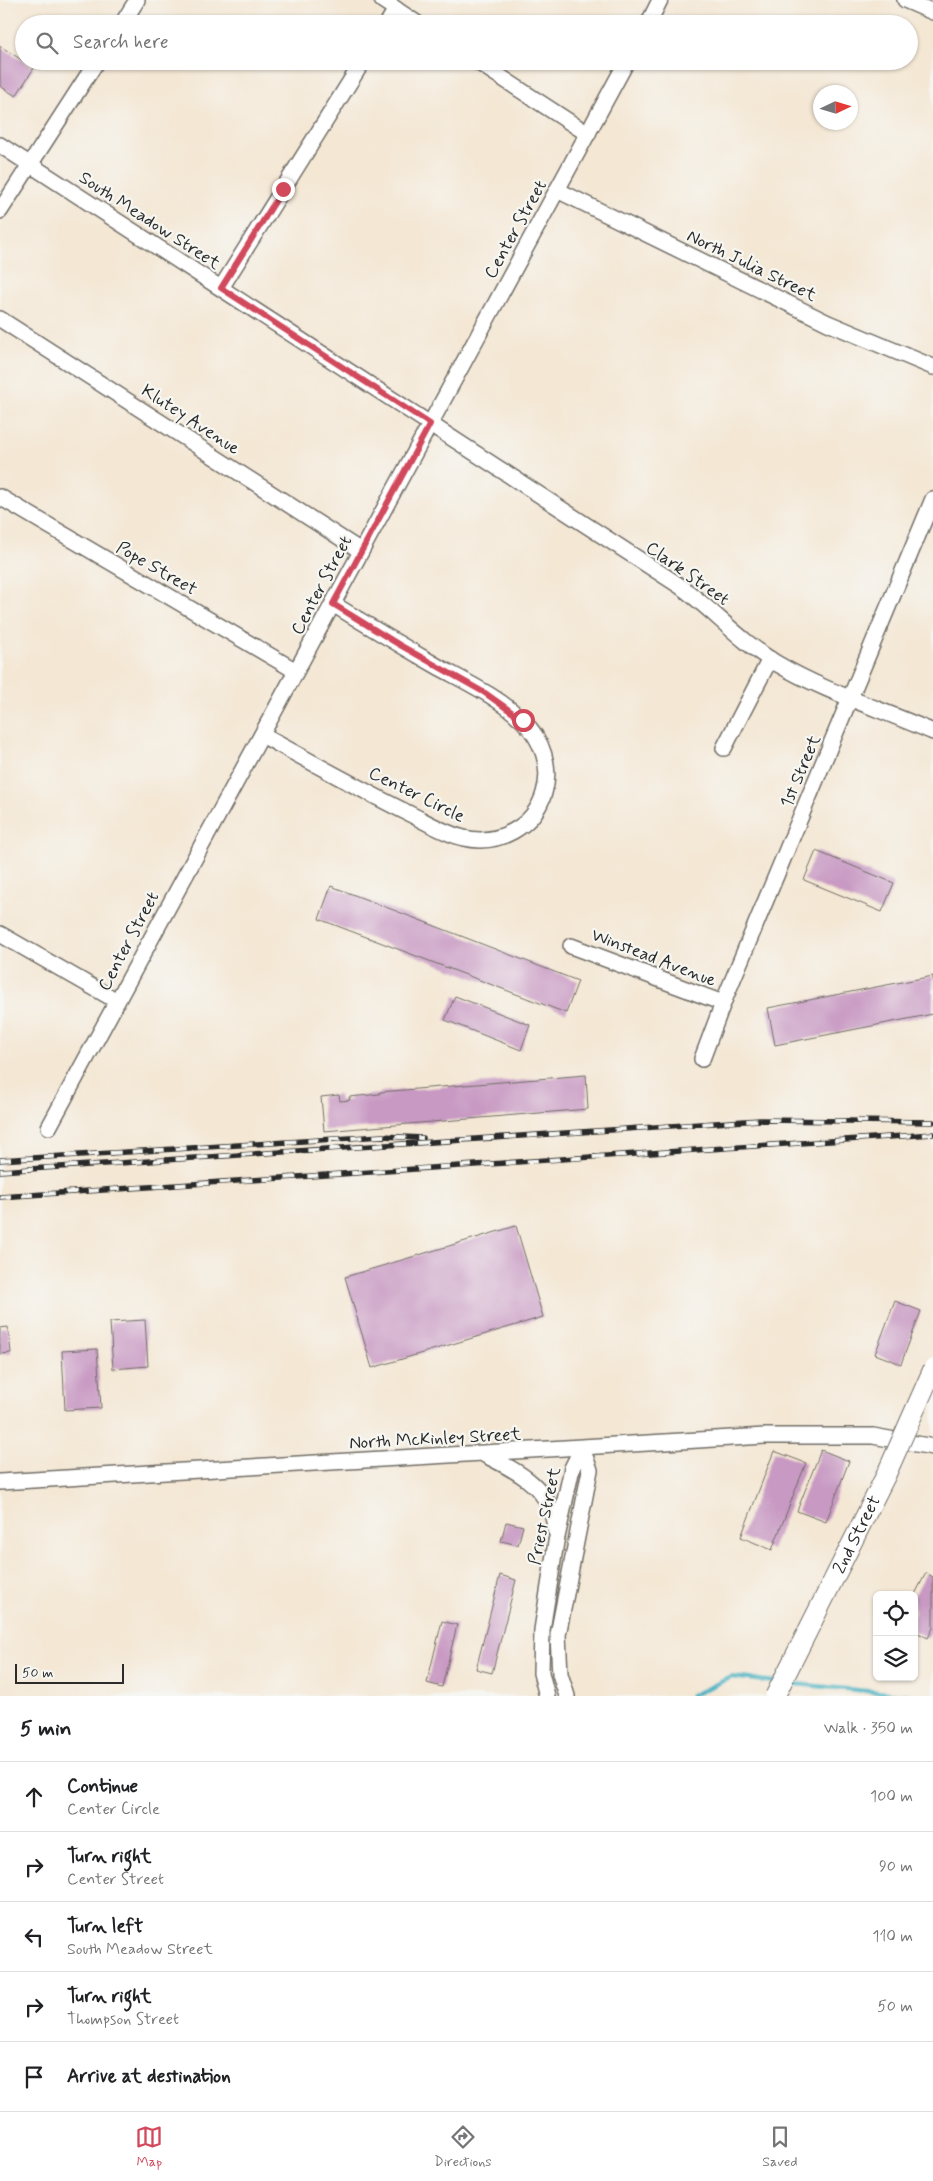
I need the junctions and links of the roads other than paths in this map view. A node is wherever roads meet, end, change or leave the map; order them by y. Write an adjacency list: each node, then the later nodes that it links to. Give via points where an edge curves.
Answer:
1 (137, 0): 7 (street)
2 (382, 0): 5 (street)
3 (660, 0): 10 (street)
4 (906, 0): 6 (street)
5 (396, 9): 8 (street); 9 (street)
6 (933, 12)
7 (128, 15)
8 (392, 15)
9 (405, 15)
10 (652, 15)
11 (92, 70): 17 (street)
12 (357, 70): 20 (street)
13 (490, 70): 15 (street)
14 (622, 70): 15 (street, Center Street)
15 (588, 134): 18 (street, Center Street)
16 (0, 145): 17 (street, South Meadow Street)
17 (30, 164): 19 (street); 20 (street, South Meadow Street)
18 (557, 190): 22 (street, North Julia Street, via 828,323); 23 (street, Center Street)
19 (0, 211)
20 (221, 288): 23 (street, South Meadow Street)
21 (0, 319): 26 (street, Klutey Avenue)
22 (933, 367)
23 (430, 424): 26 (street, Center Street); 28 (street, Clark Street, via 680,586)
24 (0, 497): 29 (street, Pope Street)
25 (933, 499): 30 (street, 1st Street)
26 (361, 552): 27 (street, Center Street)
27 (333, 604): 29 (street, Center Street); 32 (street, Center Circle, via 485,693 523,720 544,755 547,781 538,807 530,819 506,835 492,839 464,838 391,805)
28 (770, 659): 30 (street, Clark Street); 33 (street)
29 (296, 672): 32 (street, Center Street)
30 (851, 698): 31 (street, Clark Street); 37 (street, 1st Street)
31 (933, 732)
32 (262, 735): 36 (street, Center Street)
33 (724, 748)
34 (0, 934): 36 (street)
35 (571, 946): 37 (street, Winstead Avenue)
36 (117, 1002): 39 (street, Center Street)
37 (723, 1003): 38 (street, 1st Street)
38 (702, 1059)
39 (49, 1127)
40 (933, 1369): 48 (main road, 2nd Street, bridge, via 886,1475)
41 (933, 1447): 42 (street, North McKinley Street, via 873,1436 766,1436)
42 (582, 1448): 43 (street, North McKinley Street); 45 (street, Priest Street, via 572,1468); 47 (street, Priest Street, via 590,1470 558,1635 560,1674)
43 (483, 1454): 44 (street, North McKinley Street); 45 (street, via 526,1478 545,1496 552,1510)
44 (0, 1482)
45 (556, 1542): 46 (street, Priest Street, via 540,1652)
46 (546, 1696)
47 (567, 1696)
48 (775, 1696)

